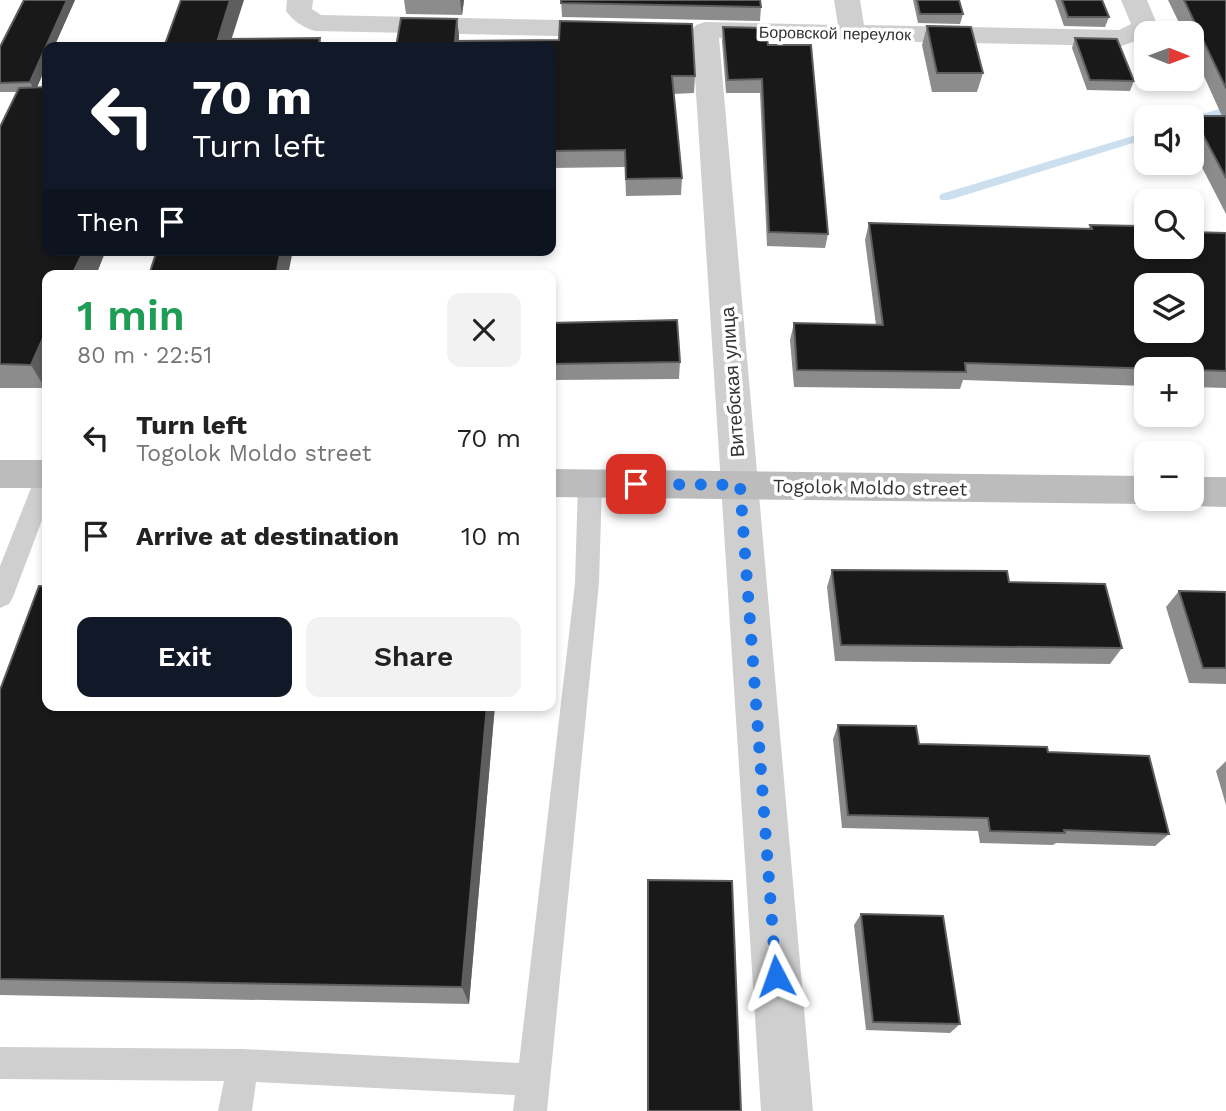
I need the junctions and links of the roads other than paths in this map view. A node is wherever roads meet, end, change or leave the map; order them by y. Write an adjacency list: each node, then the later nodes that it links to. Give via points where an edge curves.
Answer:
1 (300, 0): 4 (street, via 299,11 315,23)
2 (847, 0): 6 (street)
3 (1134, 0): 6 (street, Боровской переулок, via 1144,24 1142,30 1122,38)
4 (636, 29)
5 (691, 30): 6 (street, Боровской переулок); 11 (street, Витебская улица)
6 (852, 33)
7 (0, 474): 8 (main road)
8 (42, 476)
9 (556, 482): 10 (main road, Togolok Moldo street)
10 (590, 483): 11 (main road, Togolok Moldo street); 19 (lane, via 587,583)
11 (740, 485): 13 (main road, Togolok Moldo street); 21 (street, Витебская улица)
12 (42, 489): 16 (lane)
13 (1134, 490)
14 (1204, 491): 15 (main road)
15 (1226, 492)
16 (0, 597)
17 (0, 1063): 18 (lane)
18 (243, 1065): 19 (lane); 20 (lane)
19 (531, 1096)
20 (235, 1111)
21 (786, 1111)

